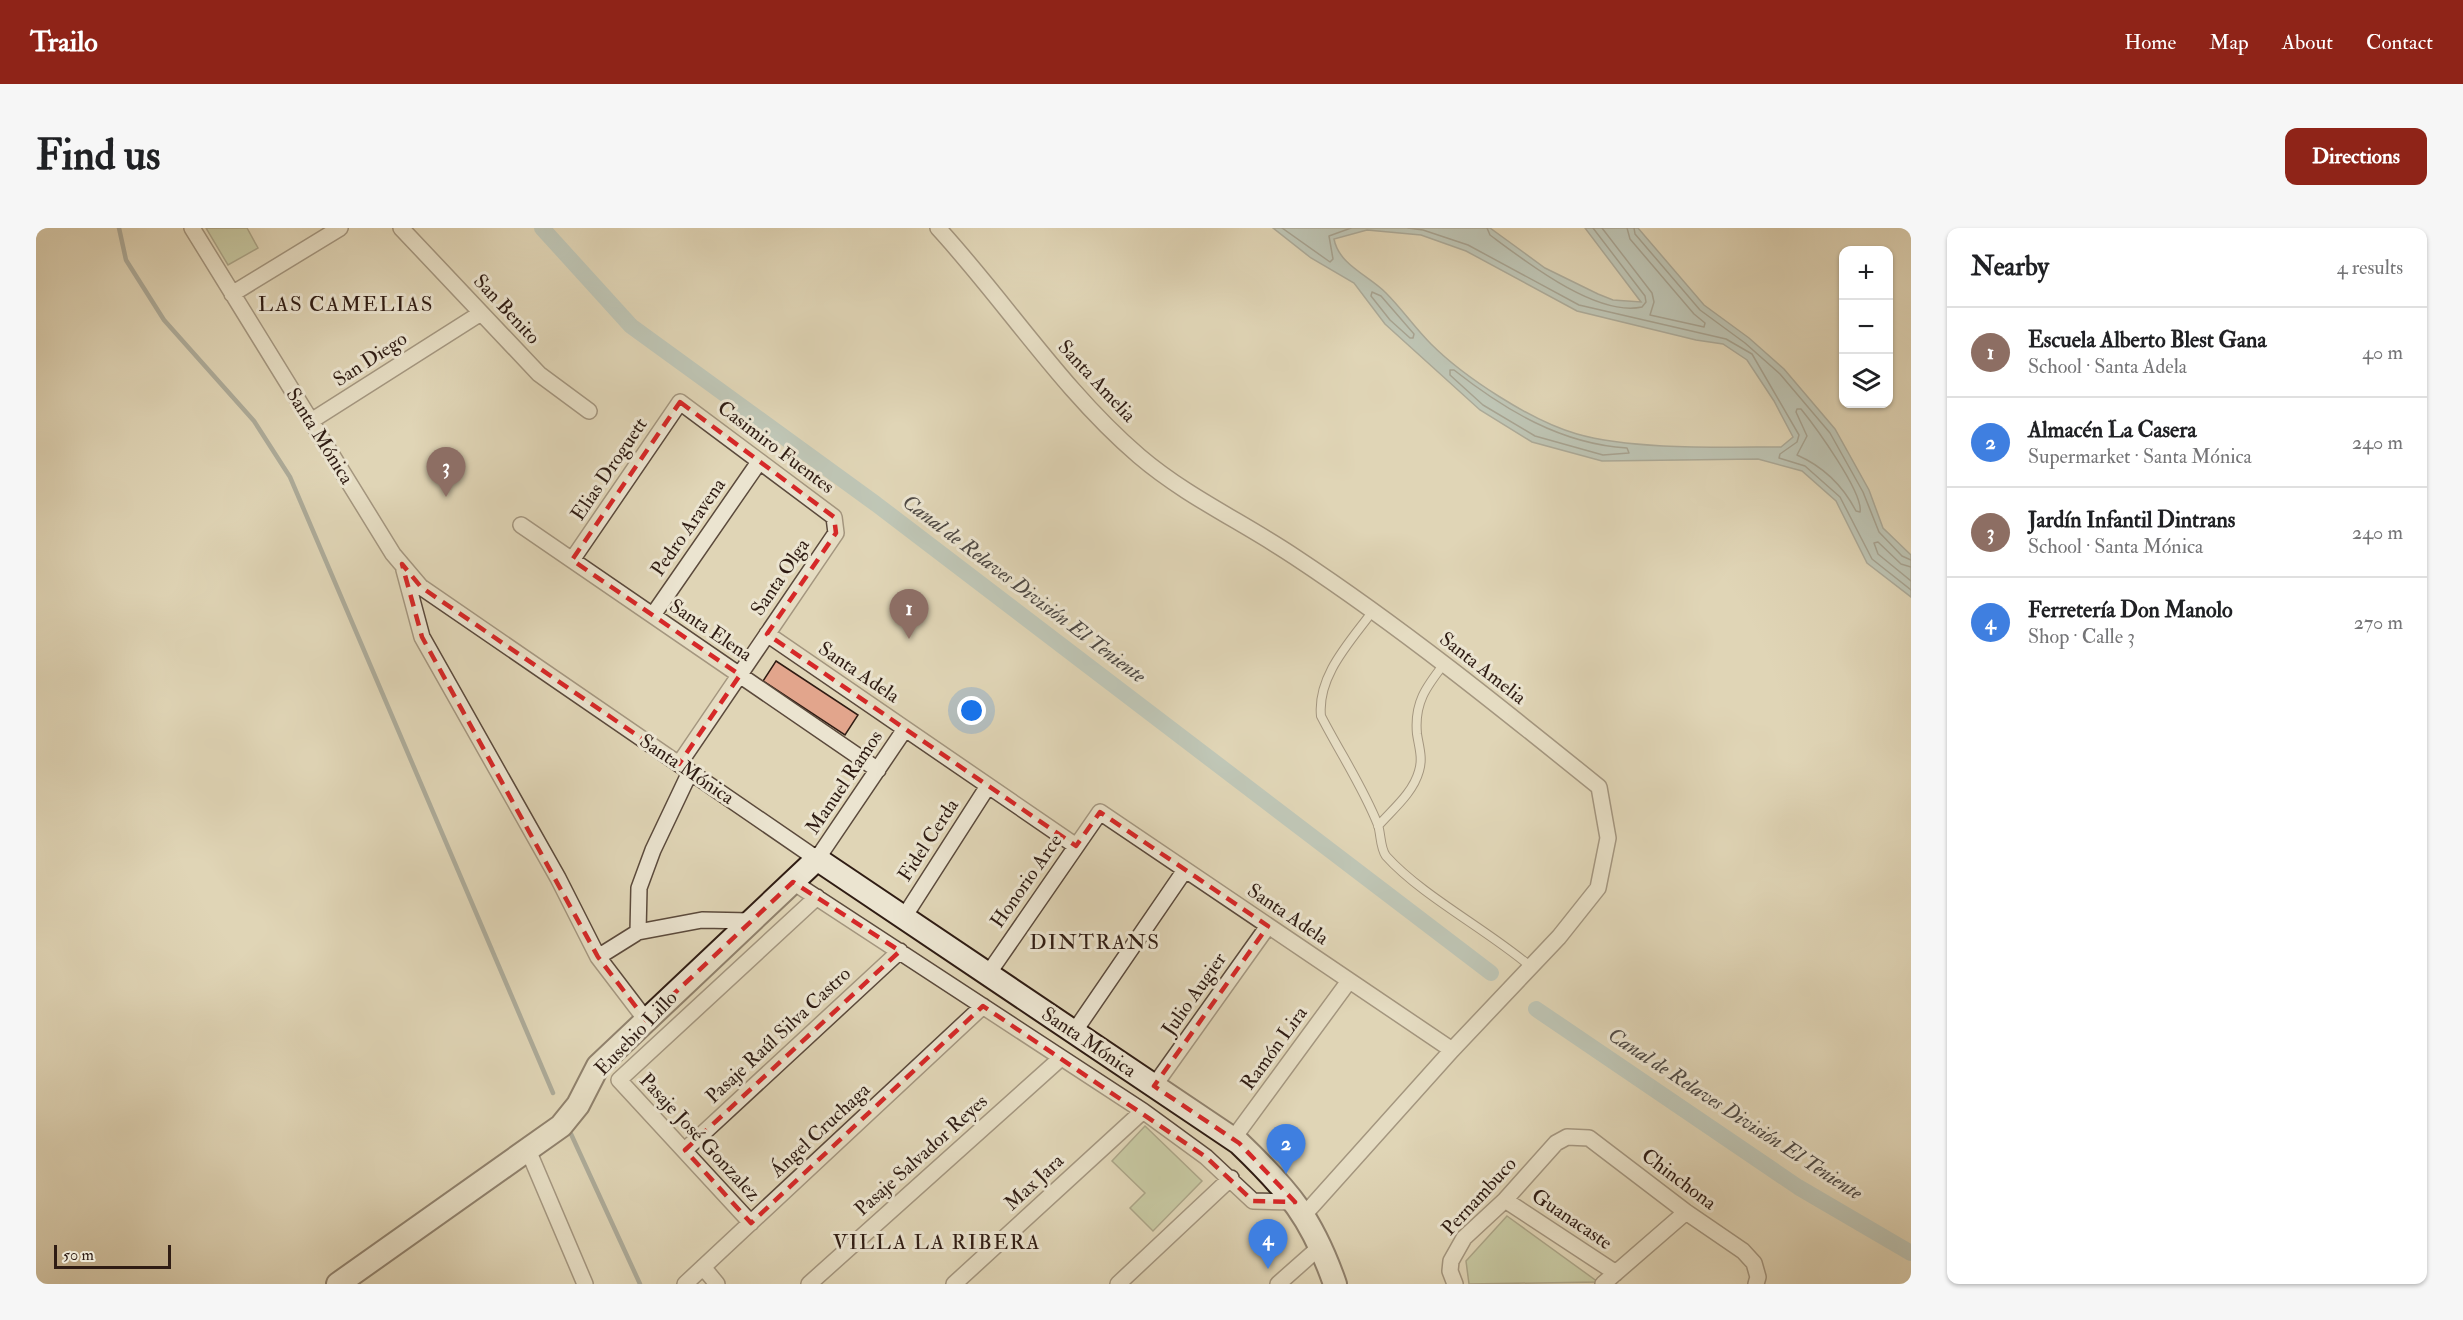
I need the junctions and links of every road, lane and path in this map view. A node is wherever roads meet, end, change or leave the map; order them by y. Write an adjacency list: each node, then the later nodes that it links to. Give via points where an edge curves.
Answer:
1 (192, 228): 5 (street, Santa Mónica)
2 (340, 228): 5 (street)
3 (401, 228): 6 (street, San Benito)
4 (938, 228): 15 (street, Santa Amelia, via 1052,366 1138,456 1180,488 1295,556)
5 (232, 294): 9 (street, Santa Mónica)
6 (481, 313): 8 (street, San Benito, via 539,374); 9 (street, San Diego)
7 (680, 402): 10 (street, Casimiro Fuentes); 13 (street, Elias Droguett)
8 (589, 411)
9 (311, 421): 14 (street, Santa Mónica)
10 (759, 462): 12 (street, Casimiro Fuentes, via 834,517); 16 (street, Pedro Aravena)
11 (521, 525): 13 (street, Santa Elena)
12 (836, 533): 17 (street, Santa Olga)
13 (572, 560): 16 (street, Santa Elena)
14 (402, 564): 21 (street, Santa Mónica, via 421,587); 36 (street, via 422,637 558,878)
15 (1372, 612): 18 (street, Santa Amelia); 25 (lane, via 1326,680 1320,707 1321,716 1358,779)
16 (652, 615): 19 (street, Santa Elena)
17 (767, 634): 19 (street, Santa Olga); 20 (street, Santa Adela)
18 (1445, 663): 25 (lane, via 1422,691 1417,710 1422,757 1419,772 1408,793); 37 (street, Santa Amelia, via 1599,787 1608,838 1598,888)
19 (740, 675): 21 (street, Santa Olga); 22 (street, Santa Elena)
20 (905, 729): 22 (street, Manuel Ramos); 23 (street, Santa Adela)
21 (685, 768): 27 (street, Santa Mónica); 34 (street, Santa Olga, via 639,888)
22 (878, 770): 27 (street, Manuel Ramos)
23 (988, 786): 26 (street, Santa Adela); 31 (street, Fidel Cerda)
24 (1100, 812): 26 (street, Honorio Arce); 28 (street, Santa Adela)
25 (1378, 826): 37 (lane, via 1384,854 1431,894 1500,940)
26 (1076, 846): 38 (street, Honorio Arce)
27 (817, 859): 29 (street, Eusebio Lillo); 31 (street, Santa Mónica)
28 (1185, 870): 33 (street, Santa Adela); 42 (street)
29 (793, 882): 30 (street, Santa Mónica); 32 (street, Eusebio Lillo)
30 (817, 897): 35 (street, Santa Mónica); 50 (street, Pasaje José Gonzalez, via 619,1080)
31 (904, 917): 38 (street, Santa Mónica)
32 (751, 921): 34 (street, via 702,920); 41 (street, Eusebio Lillo)
33 (1268, 926): 39 (street, Santa Adela); 45 (street, Julio Augier)
34 (638, 932): 36 (street)
35 (900, 951): 40 (street, Santa Mónica); 50 (street, Pasaje Raúl Silva Castro)
36 (598, 957): 41 (street)
37 (1531, 967): 43 (street, Santa Amelia)
38 (988, 974): 42 (street, Santa Mónica)
39 (1350, 981): 43 (street, Santa Adela); 47 (street, Ramón Lira)
40 (982, 1006): 44 (street, Santa Mónica); 55 (street, Ángel Cruchaga)
41 (646, 1020): 49 (street, Eusebio Lillo, via 598,1066 570,1116)
42 (1074, 1032): 45 (street, Santa Mónica)
43 (1452, 1050): 53 (street, Santa Amelia)
44 (1061, 1058): 46 (street, Santa Mónica); 63 (street, Pasaje Salvador Reyes)
45 (1154, 1086): 47 (street, Santa Mónica)
46 (1143, 1111): 51 (street, Santa Mónica); 64 (street, Max Jara)
47 (1233, 1139): 53 (street, Santa Mónica, via 1280,1182)
48 (1556, 1143): 52 (street, Pernambuco); 54 (street, Chinchona, via 1567,1137 1589,1138)
49 (528, 1150): 59 (street, Eusebio Lillo); 60 (street)
50 (685, 1150): 55 (street, Pasaje José Gonzalez)
51 (1231, 1178): 53 (street, Santa Mónica, via 1253,1200); 65 (street)
52 (1505, 1200): 58 (street, Guanacaste); 68 (street, Pernambuco, via 1456,1249 1450,1271)
53 (1300, 1208): 56 (street)
54 (1686, 1212): 58 (street); 70 (street, Chinchona, via 1743,1251 1754,1263)
55 (751, 1223): 57 (street, Ángel Cruchaga)
56 (1322, 1245): 66 (street); 67 (street)
57 (703, 1267): 61 (street, Ángel Cruchaga); 62 (street)
58 (1616, 1273): 69 (street)
59 (338, 1284)
60 (585, 1284)
61 (686, 1284)
62 (717, 1284)
63 (809, 1284)
64 (954, 1284)
65 (1118, 1284)
66 (1278, 1284)
67 (1335, 1284)
68 (1455, 1284)
69 (1603, 1284)
70 (1756, 1284)

